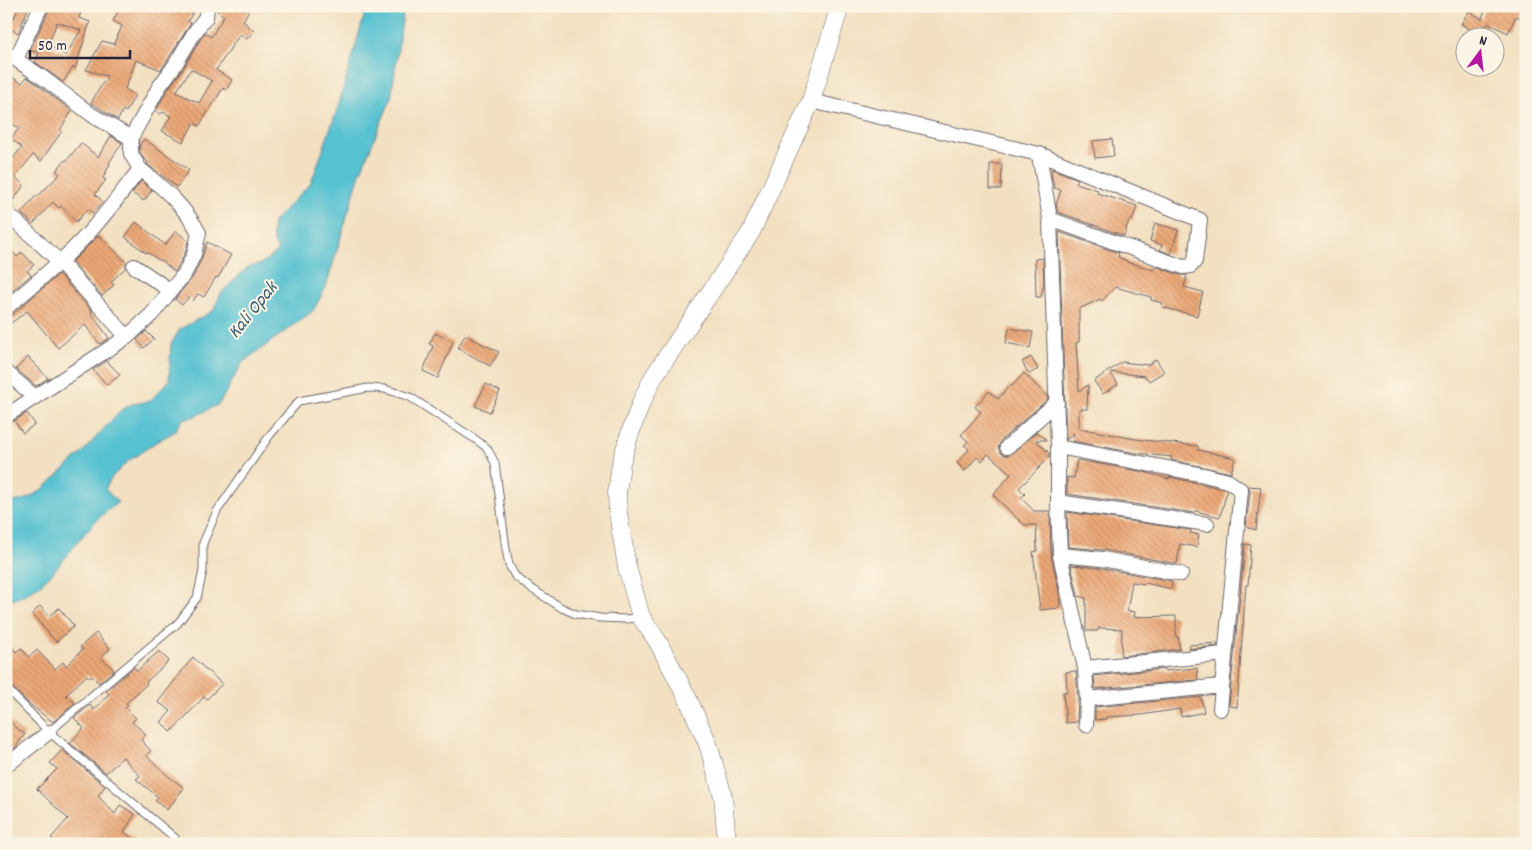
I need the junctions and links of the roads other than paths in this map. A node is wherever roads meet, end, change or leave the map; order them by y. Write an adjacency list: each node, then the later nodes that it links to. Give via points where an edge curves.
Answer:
1 (41, 6): 4 (street)
2 (207, 6): 6 (street, via 206,17 159,88)
3 (840, 6): 5 (street)
4 (11, 56): 6 (street, via 78,105)
5 (811, 101): 7 (street); 26 (street, via 751,232 654,376 629,436 621,463 618,513 627,567)
6 (131, 138): 8 (street, via 131,154)
7 (1038, 154): 10 (street); 10 (street, via 1200,220 1195,261 1191,266 1183,267)
8 (140, 169): 11 (street, via 103,217); 13 (street, via 168,192 191,217 199,233 188,267)
9 (6, 212): 11 (street)
10 (1050, 219): 18 (street)
11 (60, 262): 14 (street); 15 (street)
12 (134, 266): 13 (street)
13 (171, 291): 15 (street)
14 (6, 308)
15 (128, 336): 17 (street)
16 (6, 372): 17 (street)
17 (35, 397): 19 (street)
18 (1057, 402): 20 (street); 21 (street)
19 (6, 416)
20 (1007, 447)
21 (1058, 447): 22 (street); 27 (street, via 1204,475 1228,481 1241,490)
22 (1058, 502): 23 (street); 24 (street)
23 (1208, 524)
24 (1060, 555): 25 (street, via 1102,559); 28 (street)
25 (1181, 574)
26 (641, 617): 34 (lane, via 600,618 576,614 515,576 509,565 495,462 487,448 410,397 385,388 368,388 299,401 270,435 217,511 203,543 203,571 197,598 178,623); 37 (street, via 683,689 708,744 724,796)
27 (1225, 654): 28 (street); 29 (street)
28 (1085, 668): 31 (street)
29 (1222, 686): 31 (street); 32 (street)
30 (6, 688): 34 (lane)
31 (1087, 699): 33 (street)
32 (1220, 709)
33 (1086, 726)
34 (49, 732): 35 (street); 36 (lane)
35 (6, 766)
36 (175, 838)
37 (728, 844)

